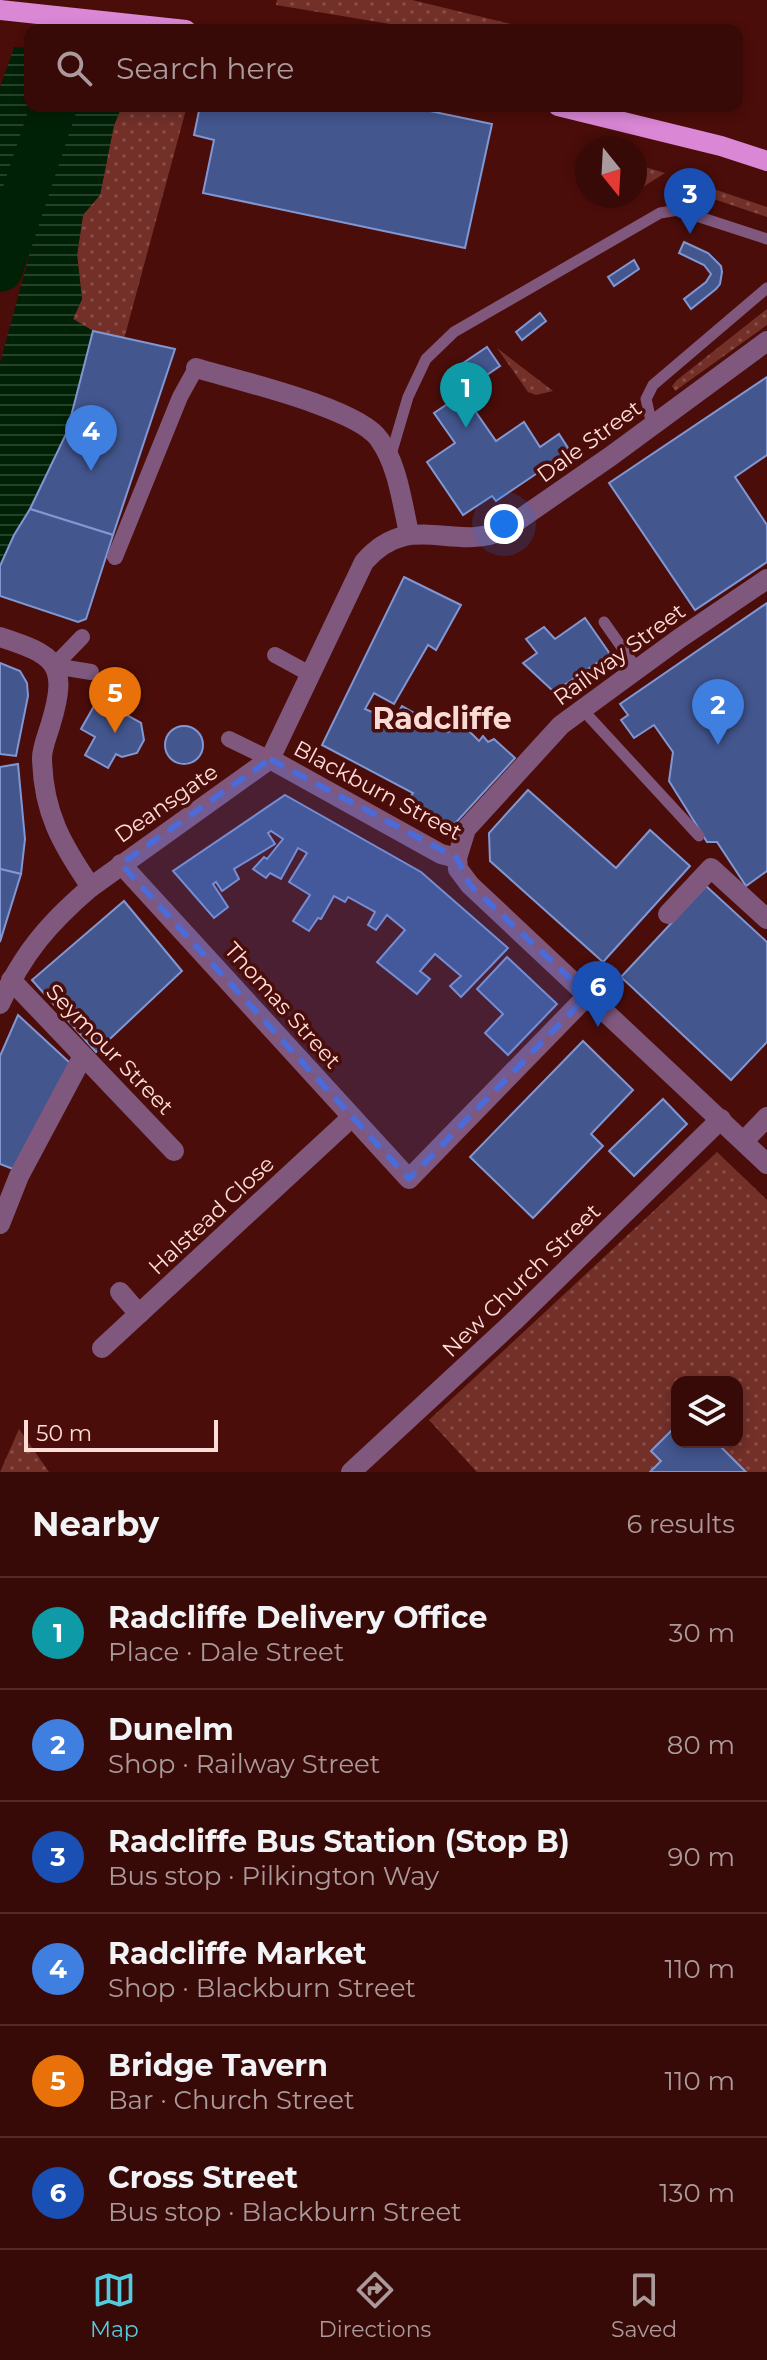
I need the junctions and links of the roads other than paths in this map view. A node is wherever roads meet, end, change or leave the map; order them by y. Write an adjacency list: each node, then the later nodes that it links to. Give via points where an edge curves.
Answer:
1 (2, 10): 2 (main road)
2 (131, 24)
3 (582, 112): 4 (main road)
4 (767, 161)
5 (767, 239): 10 (lane, via 678,210 660,213 454,332 426,359 408,397)
6 (767, 288): 9 (lane, via 653,385 646,399)
7 (767, 341): 9 (street, Dale Street)
8 (196, 368): 10 (street, via 342,412 367,425); 12 (street)
9 (652, 425): 11 (street, Dale Street, via 490,537)
10 (390, 459): 11 (street)
11 (409, 533): 21 (street, via 381,545 364,562)
12 (115, 557)
13 (767, 579): 19 (street, Railway Street)
14 (604, 622): 19 (lane)
15 (0, 637): 18 (street, via 39,650)
16 (82, 637): 18 (street)
17 (275, 655): 21 (street)
18 (54, 666): 20 (street); 28 (street, via 61,682 41,755 48,807 62,844)
19 (637, 669): 22 (street, Railway Street)
20 (91, 672)
21 (310, 674): 24 (street)
22 (581, 708): 25 (lane); 26 (street, Railway Street, via 466,829)
23 (229, 739): 24 (street, Blackburn Street)
24 (270, 759): 26 (street, Blackburn Street); 27 (street, Deansgate)
25 (699, 836)
26 (457, 858): 32 (street, Blackburn Street, via 470,885)
27 (121, 864): 28 (street, Deansgate); 35 (street, Thomas Street)
28 (91, 887): 31 (street, Deansgate, via 43,931)
29 (668, 914): 30 (street, via 711,868)
30 (767, 919)
31 (11, 980): 33 (street, Deansgate); 34 (street, Seymour Street)
32 (588, 995): 35 (street, Thomas Street, via 409,1179); 37 (street, Blackburn Street)
33 (0, 1004)
34 (83, 1056): 39 (street, Seymour Street); 41 (street, via 19,1176)
35 (352, 1117): 43 (street, Halstead Close)
36 (767, 1117): 38 (street)
37 (721, 1119): 38 (street, Blackburn Street); 45 (street, New Church Street)
38 (744, 1141): 40 (street, Blackburn Street)
39 (174, 1151)
40 (767, 1164)
41 (0, 1224)
42 (120, 1292): 43 (street)
43 (139, 1314): 44 (street, Halstead Close)
44 (102, 1348)
45 (351, 1472)

